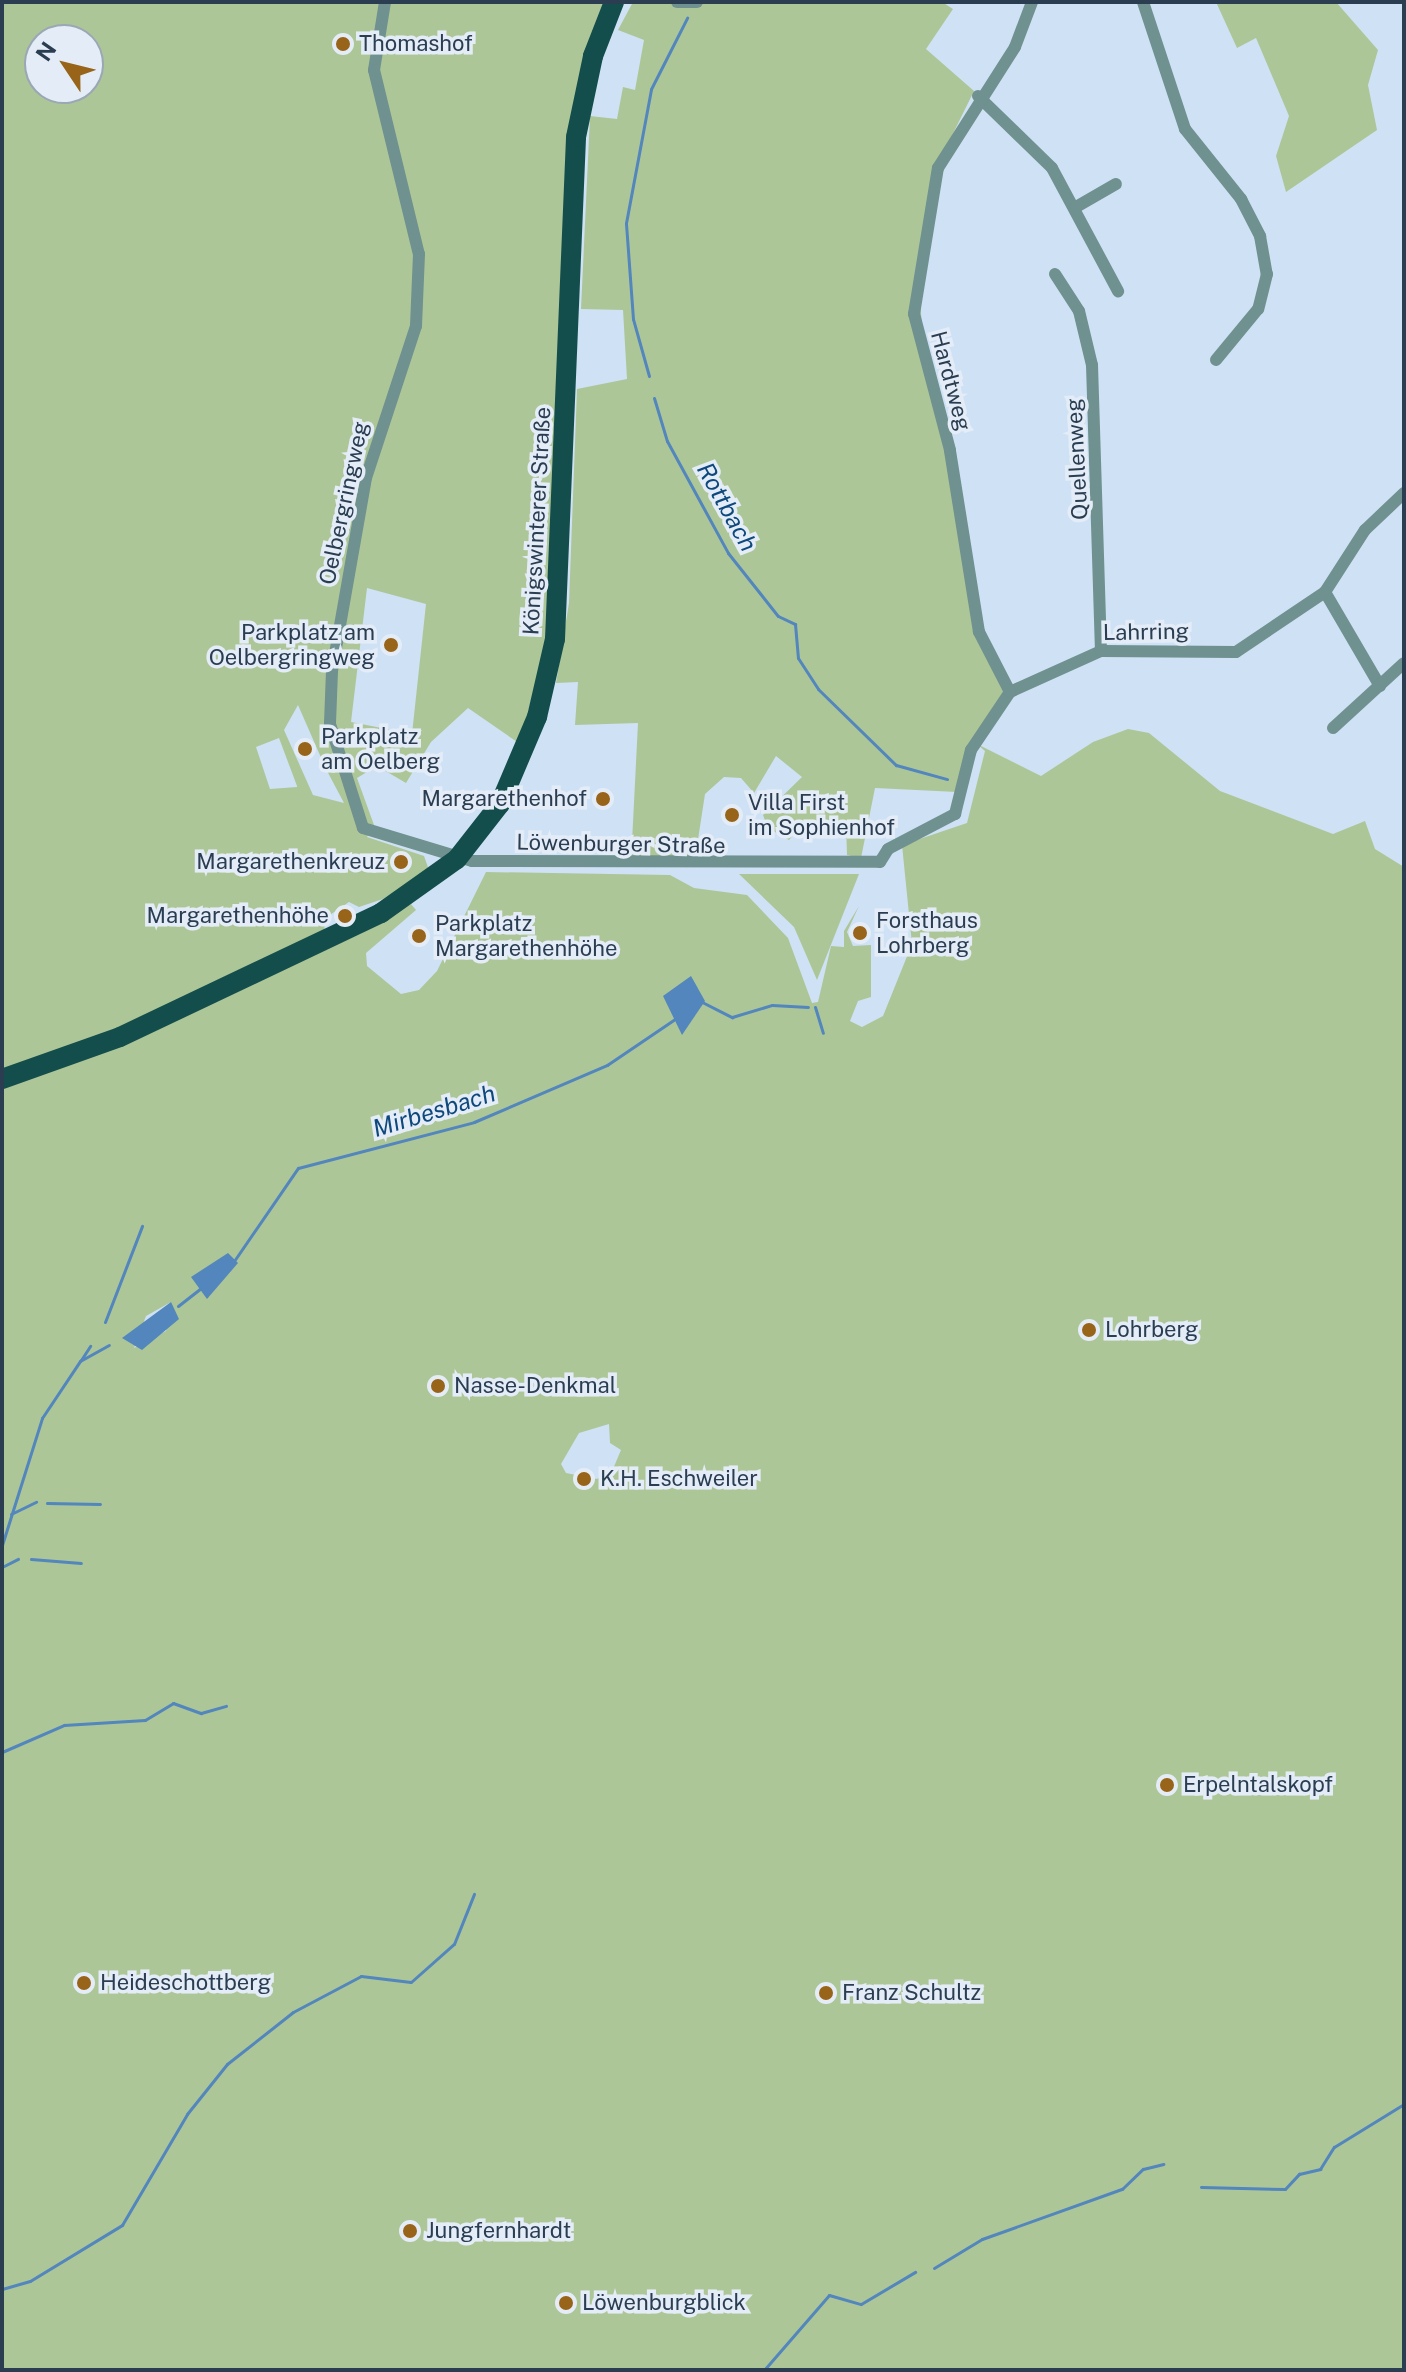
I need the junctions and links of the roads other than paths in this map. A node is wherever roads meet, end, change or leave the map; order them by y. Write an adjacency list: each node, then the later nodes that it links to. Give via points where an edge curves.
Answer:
1 (385, 2): 20 (street, Oelbergringweg, via 374,70 419,254 416,326 366,478 332,671 330,724)
2 (614, 2): 21 (main road, Königswinterer Straße, via 593,56 576,137 563,564 549,670 508,790)
3 (677, 2): 4 (street)
4 (697, 2)
5 (1032, 2): 7 (street, Hardtweg, via 1015,47)
6 (1143, 2): 12 (street, via 1185,129 1241,199 1260,236 1267,274 1258,309)
7 (978, 96): 9 (street, via 1045,160); 18 (street, Hardtweg, via 931,189 914,314 950,450 979,632)
8 (1116, 184): 9 (street)
9 (1076, 207): 11 (street)
10 (1055, 274): 15 (street, Quellenweg, via 1079,311 1092,365)
11 (1118, 291)
12 (1216, 360)
13 (1404, 493): 14 (street, Lahrring, via 1365,530)
14 (1325, 592): 15 (street, Lahrring, via 1236,652); 17 (street)
15 (1101, 651): 18 (street, Lahrring)
16 (1404, 663): 17 (street)
17 (1380, 686): 19 (street)
18 (1010, 692): 21 (street, Löwenburger Straße, via 971,750 955,814 888,849 880,862)
19 (1333, 728)
20 (363, 828): 21 (street, Löwenburger Straße)
21 (457, 859): 22 (main road, Königswinterer Straße, via 391,907 230,985 88,1051)
22 (2, 1079)

